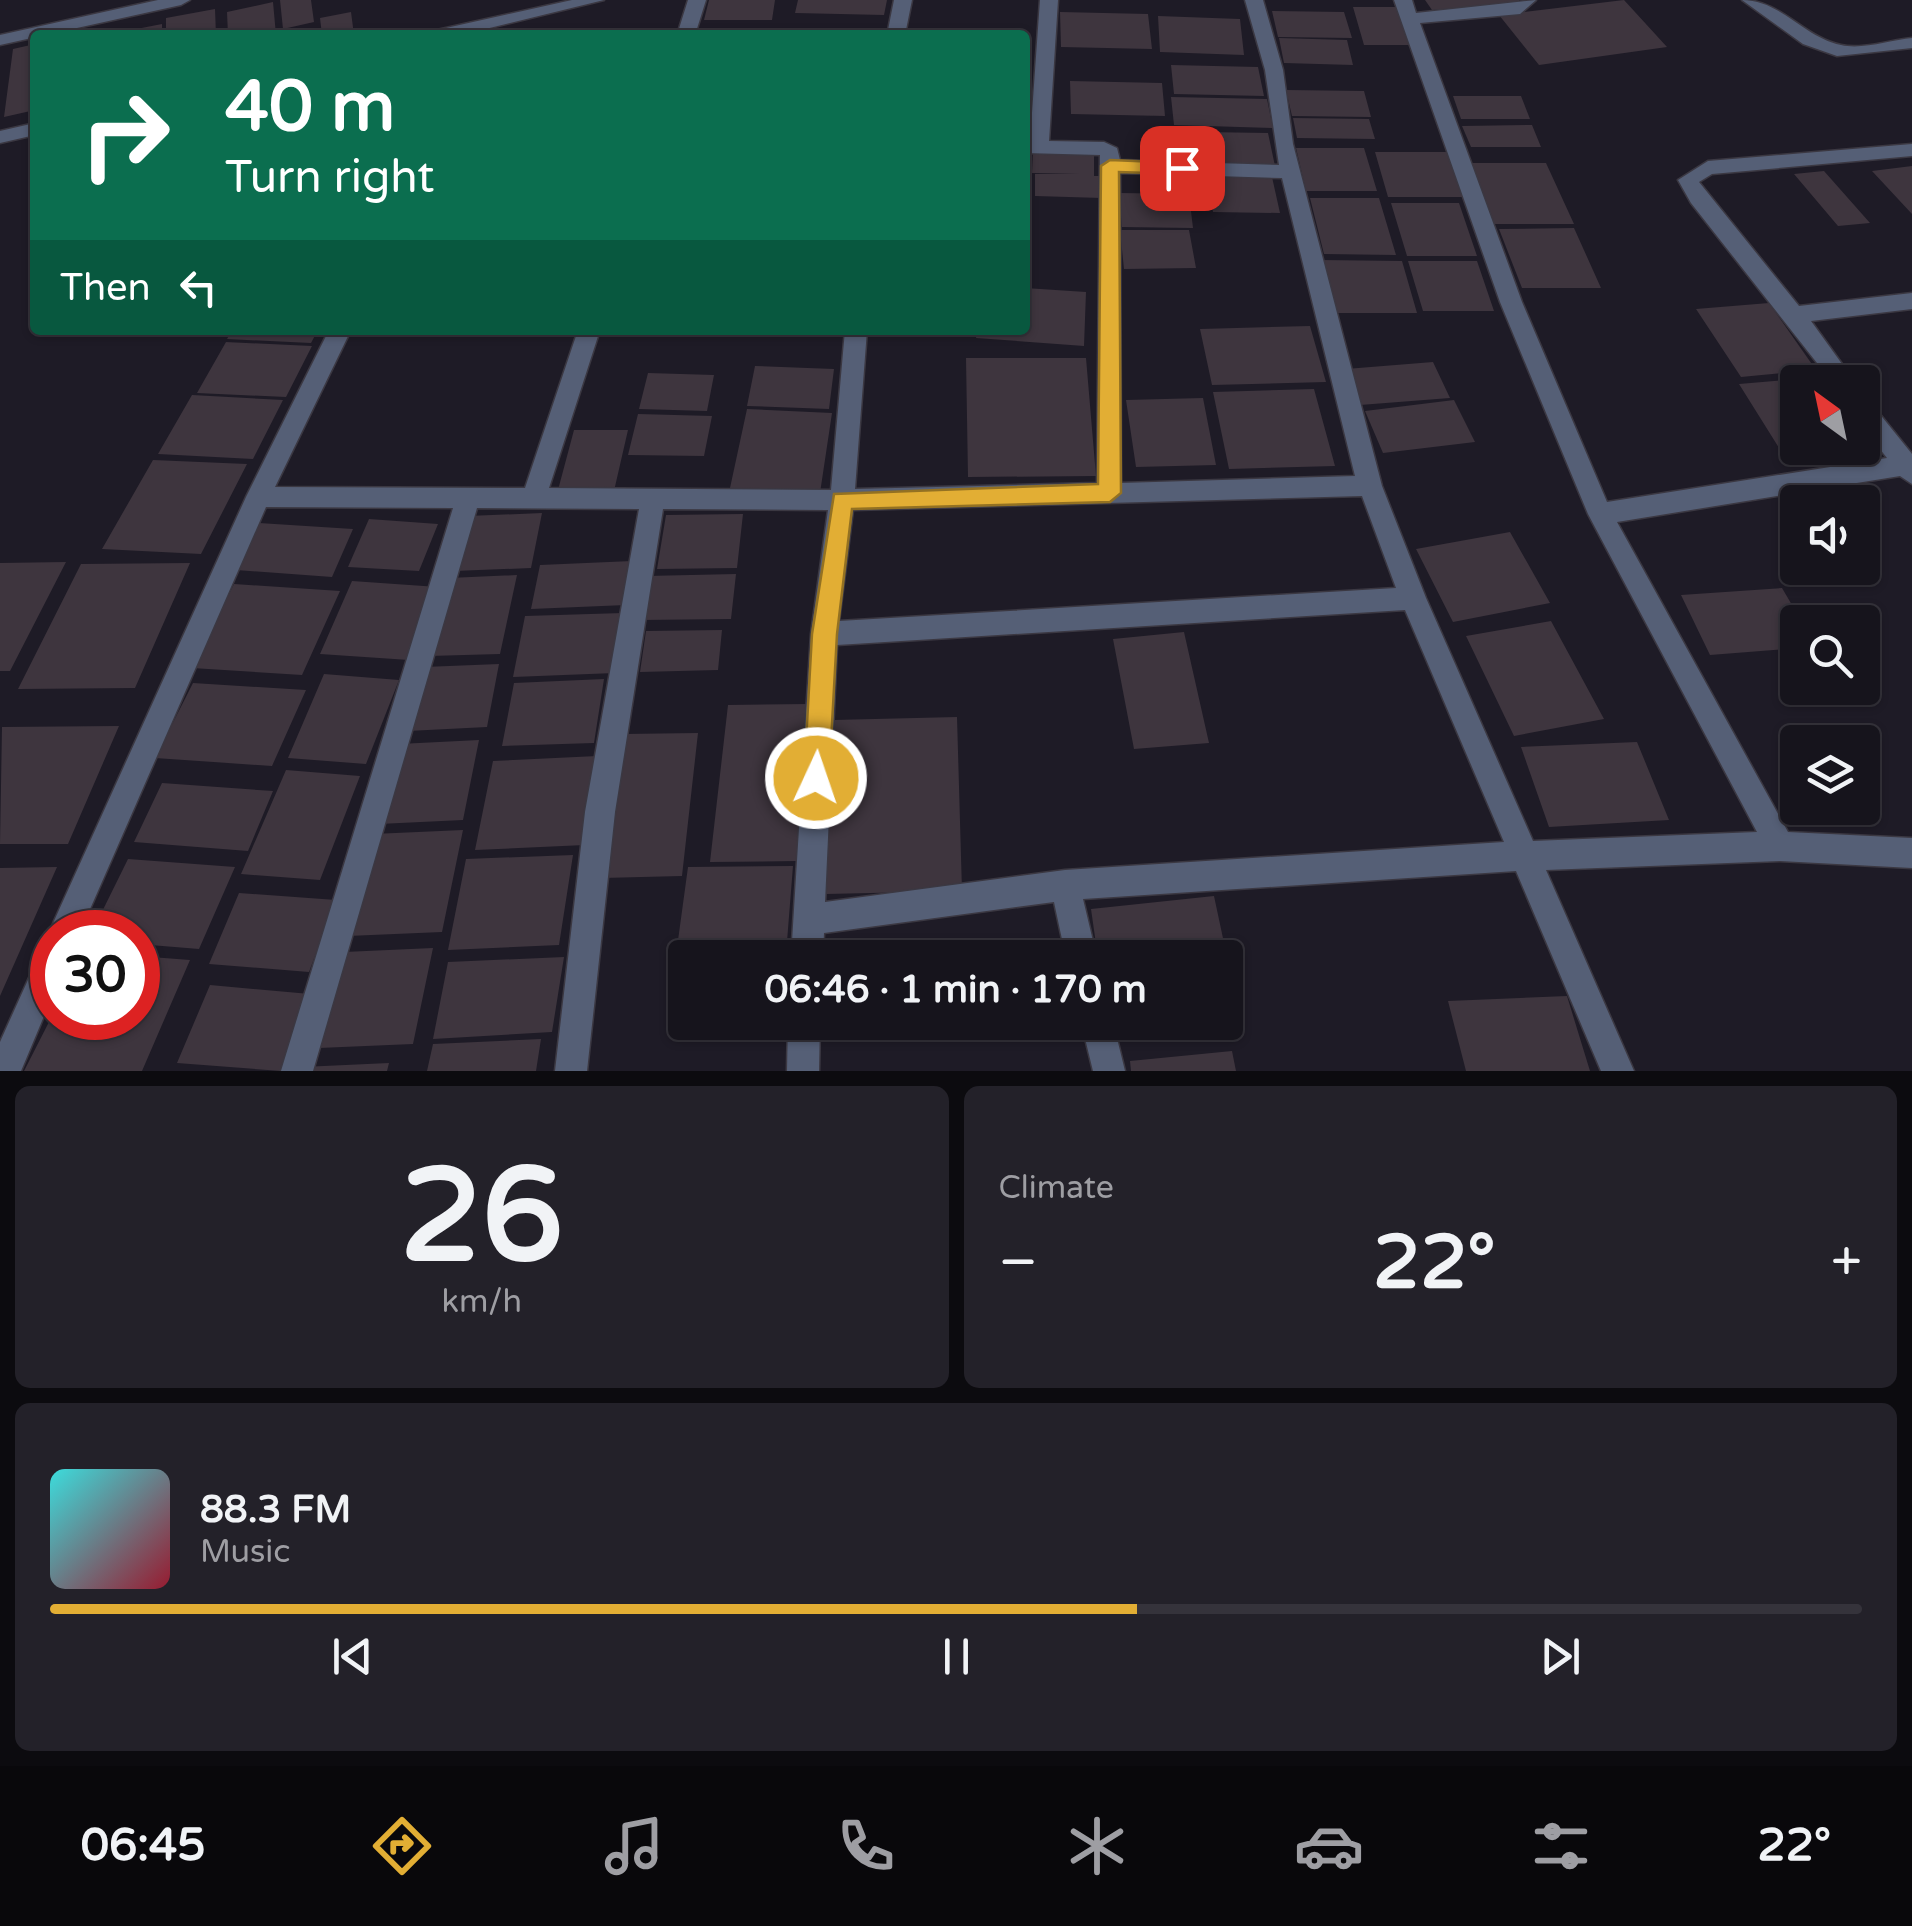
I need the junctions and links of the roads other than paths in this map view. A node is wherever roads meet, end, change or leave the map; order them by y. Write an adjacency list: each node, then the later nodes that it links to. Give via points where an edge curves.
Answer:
1 (182, 0): 11 (street)
2 (595, 0): 10 (street)
3 (697, 0): 12 (street)
4 (904, 0): 13 (street)
5 (1050, 0): 19 (street)
6 (1254, 0): 22 (street, via 1274,70)
7 (1527, 0): 9 (street, via 1520,9)
8 (1750, 0): 16 (street, via 1808,40 1843,52)
9 (1406, 10): 38 (street, via 1511,302)
10 (487, 29)
11 (46, 30)
12 (688, 30)
13 (897, 30)
14 (30, 33): 15 (street)
15 (0, 40)
16 (1912, 44)
17 (30, 130): 18 (street)
18 (0, 137)
19 (1032, 147): 21 (street, via 1104,148)
20 (1912, 150): 24 (street, via 1708,168 1688,180)
21 (1110, 166): 22 (street); 32 (street)
22 (1290, 172): 31 (street)
23 (1912, 301): 24 (street)
24 (1794, 315): 28 (street)
25 (338, 335): 33 (street)
26 (587, 335): 36 (street)
27 (856, 335): 35 (street)
28 (1831, 365)
29 (1880, 431): 30 (street)
30 (1909, 468): 38 (street)
31 (1370, 486): 32 (street); 39 (street)
32 (1110, 493): 35 (street)
33 (258, 498): 34 (street); 45 (street)
34 (468, 498): 36 (street); 53 (street)
35 (842, 500): 37 (street); 40 (street)
36 (533, 501): 37 (street)
37 (652, 502): 54 (street, via 600,812)
38 (1600, 514): 41 (street)
39 (1412, 598): 40 (street); 43 (street)
40 (824, 634): 46 (street)
41 (1780, 846): 42 (street); 43 (street)
42 (1912, 854)
43 (1523, 856): 44 (street); 57 (street)
44 (1066, 885): 46 (street); 48 (street)
45 (75, 910)
46 (808, 920): 47 (street)
47 (807, 940)
48 (1078, 940)
49 (30, 1012): 52 (street)
50 (803, 1040): 55 (street)
51 (1101, 1040): 56 (street)
52 (4, 1071)
53 (297, 1071)
54 (571, 1071)
55 (802, 1071)
56 (1108, 1071)
57 (1618, 1071)

